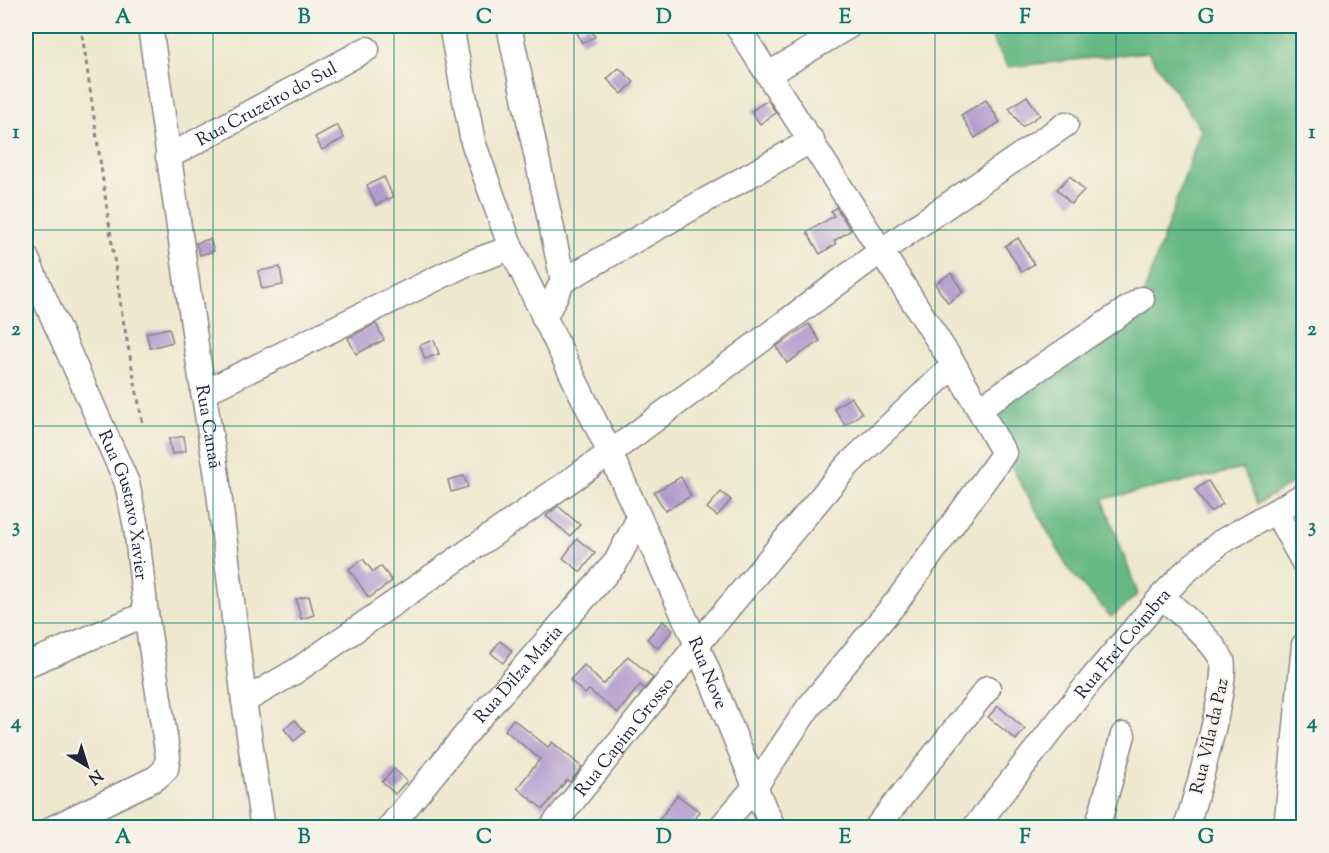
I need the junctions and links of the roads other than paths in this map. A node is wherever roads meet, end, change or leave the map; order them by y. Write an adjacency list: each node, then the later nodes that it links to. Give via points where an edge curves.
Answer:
1 (150, 26): 10 (street, Rua Canaã)
2 (451, 26): 11 (street, Rua Nove, via 473,142)
3 (509, 26): 14 (street)
4 (737, 26): 7 (street)
5 (849, 26): 7 (street)
6 (367, 49): 10 (street, Rua Cruzeiro do Sul)
7 (769, 74): 9 (street)
8 (1066, 124): 12 (street)
9 (812, 140): 12 (street); 14 (street)
10 (168, 157): 18 (street, Rua Canaã)
11 (511, 248): 16 (street, Rua Nove); 18 (street, via 466,264)
12 (881, 251): 17 (street); 20 (street)
13 (26, 257): 26 (street, Rua Gustavo Xavier, via 127,483)
14 (563, 281): 16 (street)
15 (1142, 299): 19 (street)
16 (544, 318): 20 (street, Rua Nove)
17 (954, 365): 19 (street); 27 (street, Rua Capim Grosso, via 848,465)
18 (203, 393): 32 (street, Rua Canaã)
19 (979, 409): 34 (street, via 1004,453 898,600 808,708)
20 (610, 453): 23 (street, Rua Nove); 32 (street, via 296,671)
21 (1304, 495): 22 (street, Rua Frei Coimbra)
22 (1276, 512): 24 (street); 25 (street, Rua Frei Coimbra, via 1221,542)
23 (639, 518): 27 (street, Rua Nove); 38 (street, Rua Dilza Maria, via 616,562)
24 (1304, 563)
25 (1161, 596): 43 (street, Rua Frei Coimbra); 45 (street, Rua Vila da Paz, via 1214,647 1224,667 1206,761)
26 (146, 614): 29 (street); 35 (street, Rua Gustavo Xavier, via 168,757 166,769)
27 (697, 645): 34 (street, Rua Nove); 39 (street, Rua Capim Grosso)
28 (1304, 645): 30 (street)
29 (26, 665)
30 (1302, 680): 46 (street)
31 (988, 688): 42 (street)
32 (244, 701): 37 (street, Rua Canaã)
33 (1123, 735): 44 (street)
34 (755, 787): 40 (street); 41 (street, Rua Nove)
35 (82, 822): 36 (street)
36 (53, 828)
37 (262, 828)
38 (389, 828)
39 (551, 828)
40 (720, 828)
41 (774, 828)
42 (876, 828)
43 (974, 828)
44 (1097, 828)
45 (1186, 828)
46 (1286, 828)

